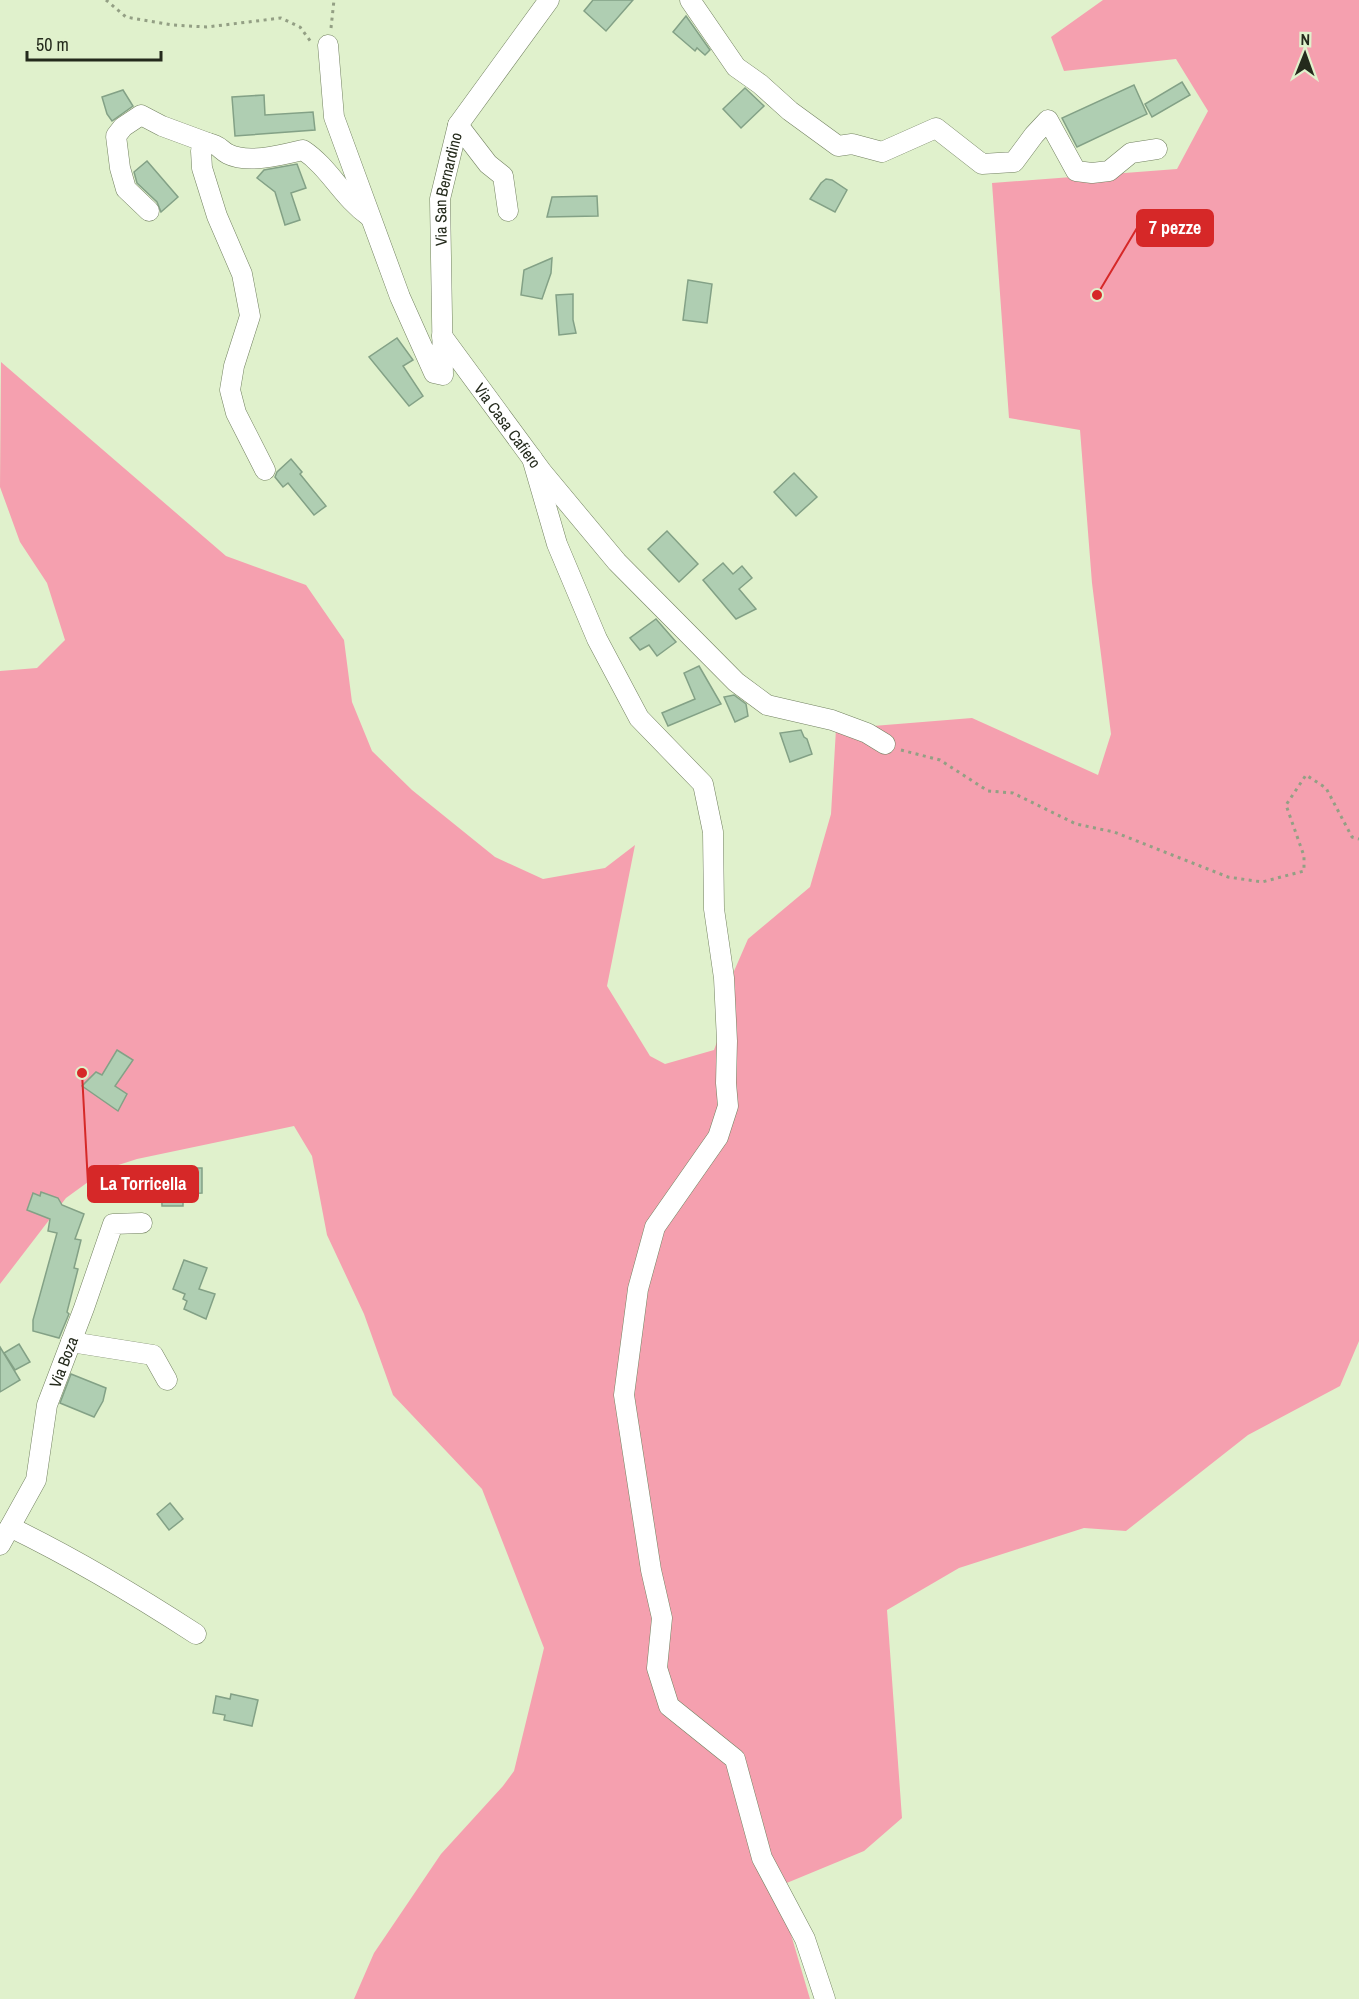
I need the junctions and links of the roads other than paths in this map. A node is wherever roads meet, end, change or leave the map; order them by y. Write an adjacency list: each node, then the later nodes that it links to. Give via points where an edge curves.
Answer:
1 (549, 0): 4 (street, Via San Bernardino)
2 (690, 0): 6 (street, via 736,67 838,146 852,144 882,152 936,128 982,164 1014,162 1048,120 1076,171 1109,171 1131,153)
3 (328, 45): 9 (street, via 334,117)
4 (458, 125): 8 (street, via 488,165 503,176); 10 (street, Via San Bernardino, via 440,199)
5 (208, 143): 7 (street, via 141,115 123,127 116,136 126,189); 9 (street, via 238,157 273,157 303,150); 12 (street, via 201,151 201,168 242,274 250,316 230,390 236,413)
6 (1157, 149)
7 (149, 211)
8 (508, 211)
9 (370, 217): 10 (street, via 434,373 443,375)
10 (442, 336): 11 (street, Via Casa Cafiero)
11 (532, 458): 13 (street, Via Casa Cafiero, via 617,562 736,682 767,705 832,720); 20 (street, via 557,544 597,639 639,718 703,784 712,832 714,909 724,978 728,1106 718,1137 655,1227 638,1289 624,1395 662,1618 657,1668 669,1706 735,1760 762,1858 805,1939)
12 (265, 470)
13 (885, 744)
14 (142, 1223): 15 (street, Via Boza, via 113,1224)
15 (70, 1342): 16 (street, via 153,1355); 17 (street, Via Boza, via 47,1405 36,1480)
16 (167, 1380)
17 (10, 1527): 18 (street, Via Boza); 19 (street, via 51,1547)
18 (0, 1545)
19 (196, 1634)
20 (825, 1999)

